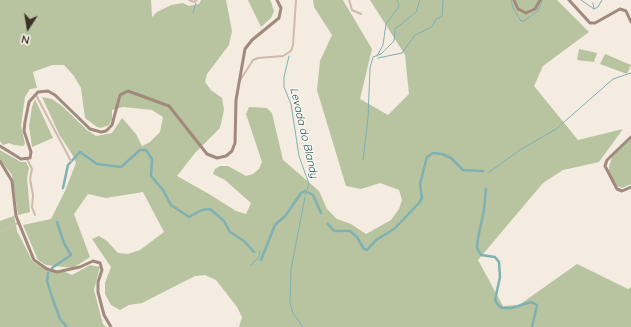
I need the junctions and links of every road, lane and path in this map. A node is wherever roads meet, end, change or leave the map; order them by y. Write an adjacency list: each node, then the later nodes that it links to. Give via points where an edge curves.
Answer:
1 (190, 0): 2 (street)
2 (197, 0)
3 (277, 0): 11 (main road, via 282,8 281,15 247,46)
4 (296, 0): 11 (street, via 291,51 283,56 253,60)
5 (349, 0): 9 (street, via 352,10)
6 (514, 0): 7 (main road, via 518,9 524,13 534,10)
7 (540, 0)
8 (569, 0): 10 (main road, via 590,23 595,23 620,9 626,12)
9 (361, 14)
10 (631, 22)
11 (240, 82): 12 (main road, via 235,146 230,154 221,158 205,152 169,106 133,92 126,91 120,95 113,124 101,132 90,129 51,92)
12 (36, 94): 15 (main road, via 30,102 25,122 24,131 31,152 31,157); 16 (street)
13 (631, 137): 18 (main road, via 607,160 605,166 617,189 622,192)
14 (0, 146): 15 (main road)
15 (27, 159): 19 (street, via 32,169 30,180)
16 (71, 161)
17 (0, 162): 20 (main road, via 12,182)
18 (631, 187)
19 (35, 215)
20 (18, 223): 21 (street); 22 (main road, via 34,260 49,270 57,272 93,261 100,263 102,270 98,292 104,315)
21 (0, 232)
22 (111, 327)

